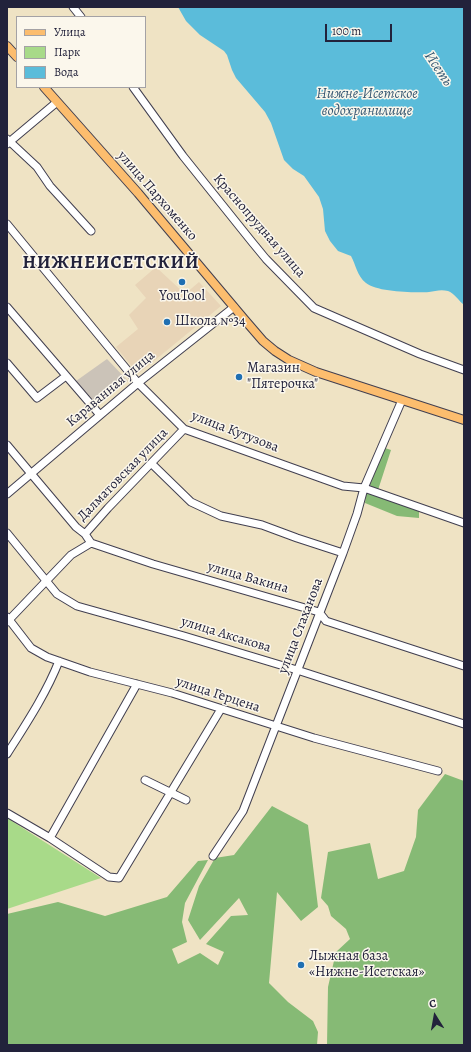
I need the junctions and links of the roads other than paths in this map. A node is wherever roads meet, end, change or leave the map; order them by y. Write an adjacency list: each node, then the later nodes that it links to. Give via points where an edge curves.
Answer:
1 (73, 7): 2 (street)
2 (80, 16)
3 (7, 46): 4 (main road)
4 (16, 56)
5 (45, 88): 7 (main road, улица Пархоменко)
6 (134, 88): 14 (street, Краснопрудная улица, via 183,156 252,242 314,308 420,354)
7 (57, 102): 8 (street); 12 (main road, улица Пархоменко, via 138,193)
8 (8, 142): 10 (street, via 37,167 50,186)
9 (7, 224): 16 (street, улица Кутузова)
10 (91, 231)
11 (7, 307): 15 (street)
12 (234, 308): 16 (street, Караванная улица); 17 (main road, улица Пархоменко, via 263,341 289,360 316,372)
13 (7, 363): 15 (street, via 37,398)
14 (464, 370)
15 (66, 376): 18 (street)
16 (138, 383): 18 (street, Караванная улица); 20 (street, улица Кутузова)
17 (402, 400): 19 (main road, улица Пархоменко); 24 (street, улица Стаханова)
18 (100, 415): 23 (street, Караванная улица)
19 (464, 420)
20 (184, 429): 22 (street, Далматовская улица); 24 (street, улица Кутузова, via 343,486)
21 (7, 445): 23 (street)
22 (152, 464): 28 (street, Далматовская улица); 30 (street, via 191,502 221,516 262,525)
23 (31, 473): 25 (street, Караванная улица); 28 (street, via 76,527)
24 (364, 488): 26 (street, улица Кутузова); 30 (street, улица Стаханова)
25 (7, 494)
26 (464, 523)
27 (7, 533): 31 (street, улица Аксакова)
28 (85, 534): 29 (street, Далматовская улица)
29 (91, 543): 31 (street, Далматовская улица, via 71,555); 32 (street, улица Вакина, via 153,564)
30 (343, 553): 32 (street, улица Стаханова)
31 (47, 580): 33 (street, Далматовская улица); 36 (street, улица Аксакова, via 57,594 77,606)
32 (319, 612): 35 (street, улица Вакина, via 326,620); 36 (street, улица Стаханова)
33 (8, 620): 34 (street, улица Герцена, via 31,648)
34 (59, 661): 37 (street, улица Герцена); 41 (street, via 28,722)
35 (464, 666)
36 (297, 670): 39 (street, улица Аксакова); 40 (street, улица Стаханова)
37 (137, 684): 38 (street, улица Герцена); 47 (street)
38 (221, 709): 40 (street, улица Герцена); 44 (street)
39 (464, 724)
40 (276, 726): 42 (street, улица Герцена); 48 (street, улица Стаханова, via 243,811)
41 (7, 754)
42 (438, 771)
43 (144, 780): 44 (street)
44 (170, 793): 45 (street); 47 (street, via 119,878 109,877)
45 (186, 800)
46 (7, 813): 47 (street)
47 (50, 838)
48 (213, 856)

